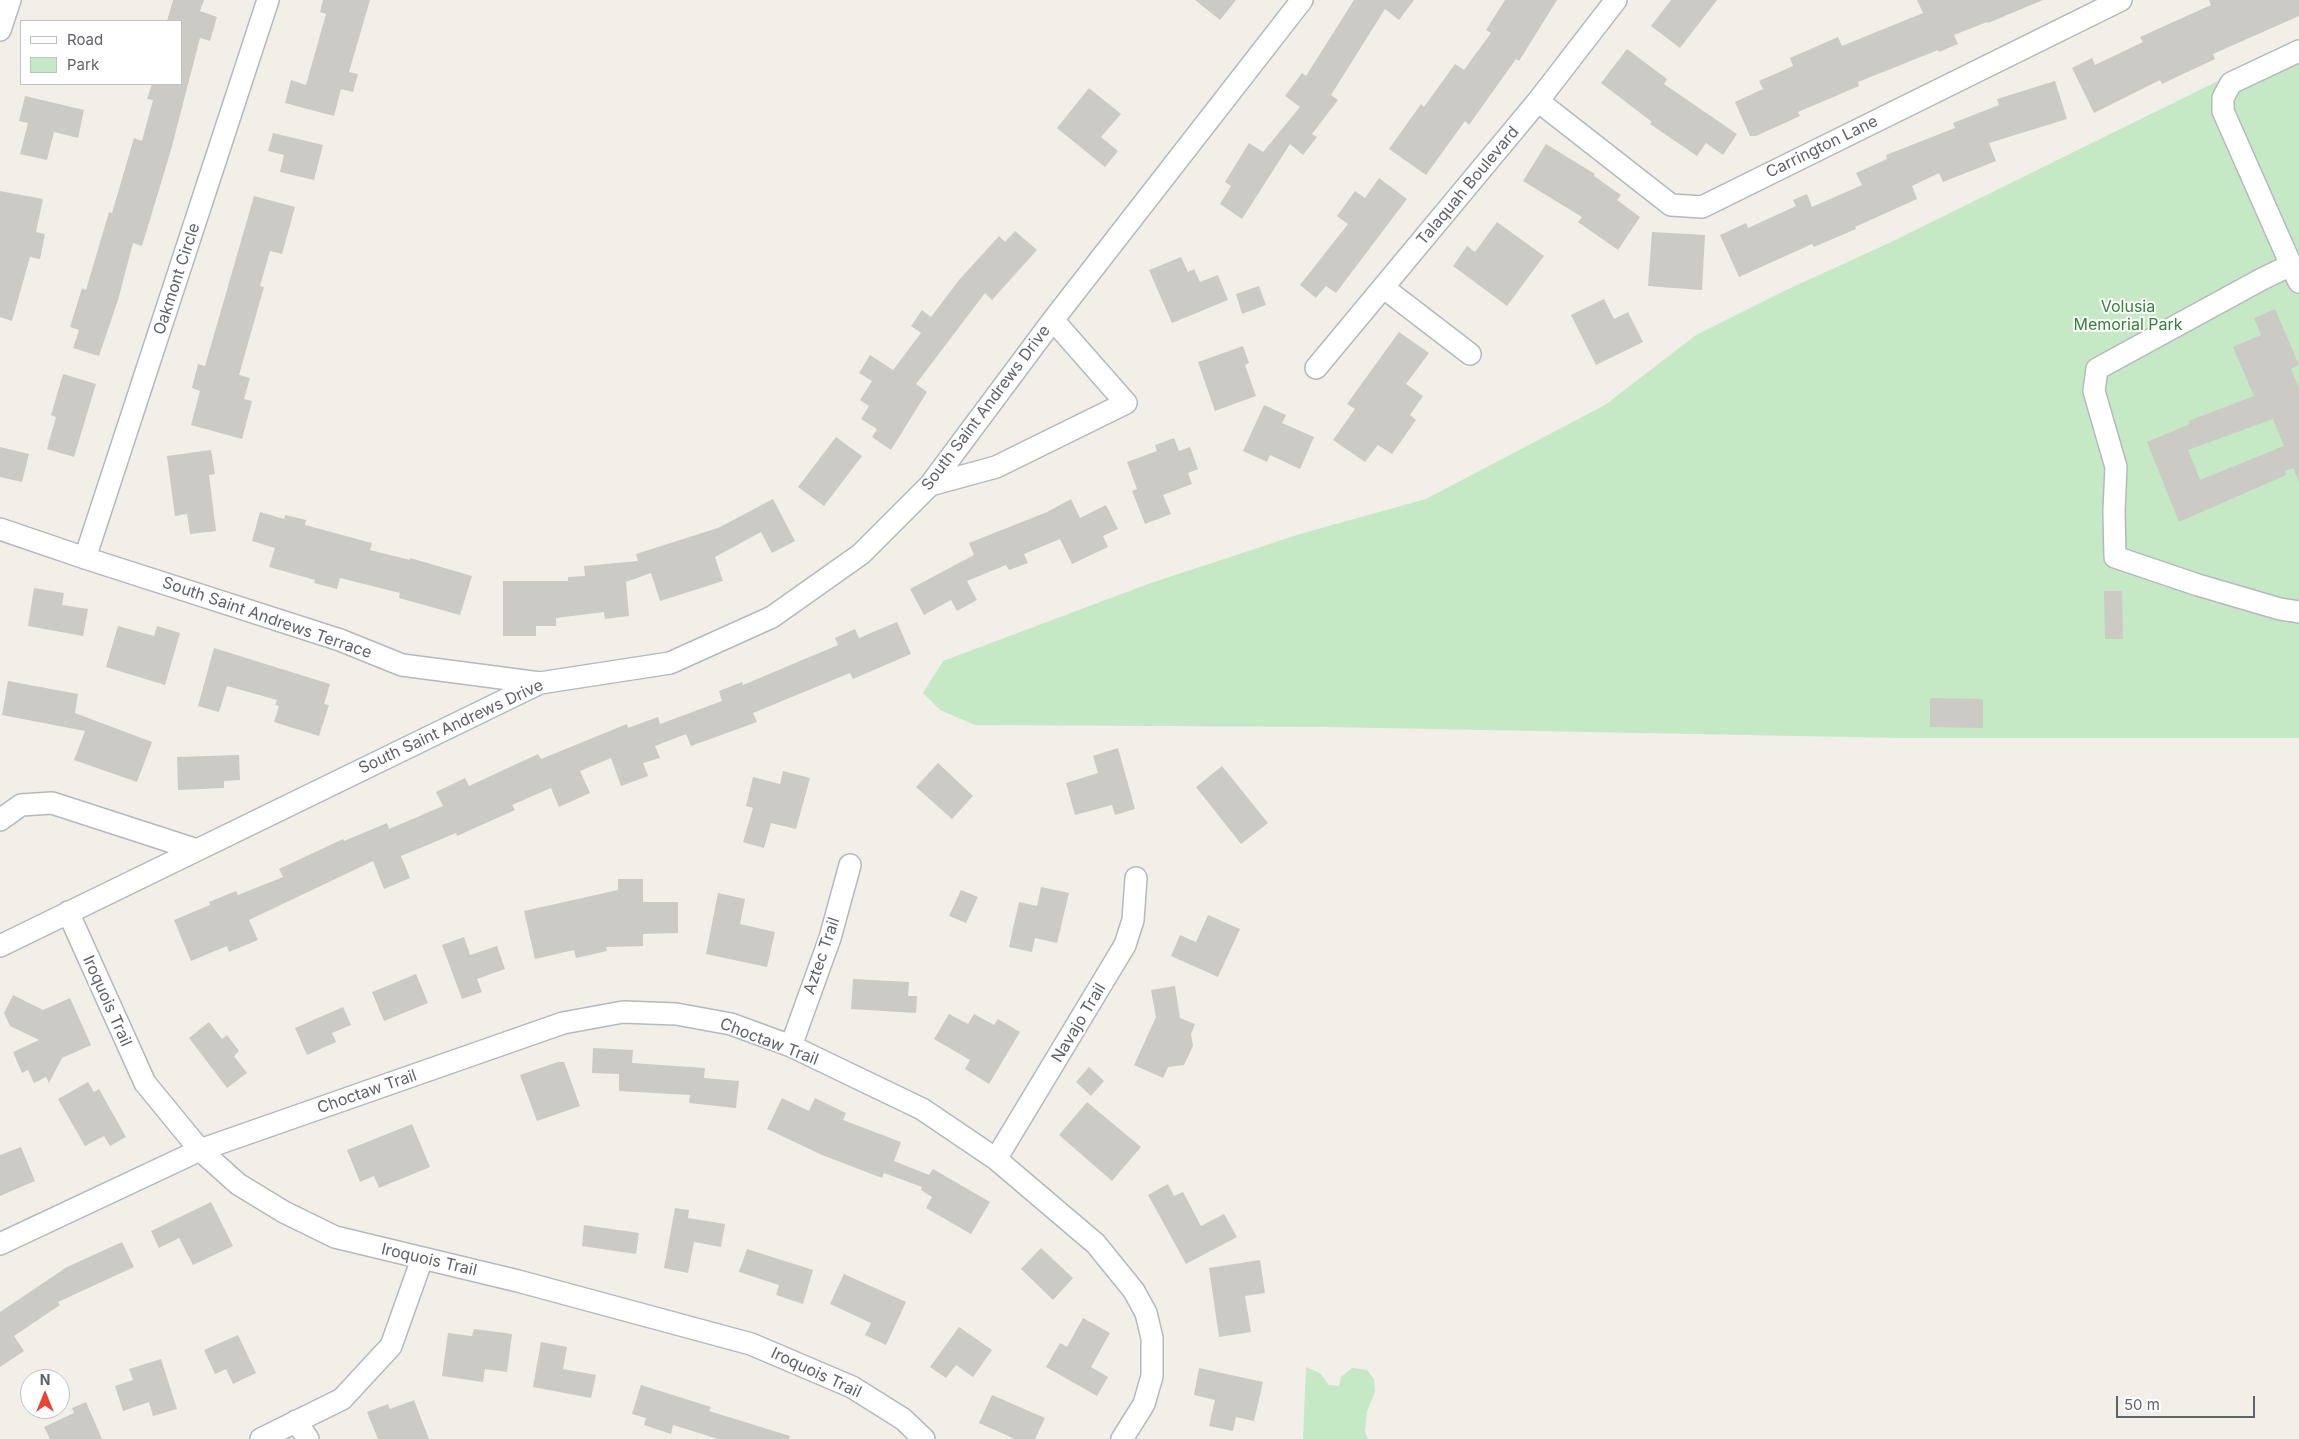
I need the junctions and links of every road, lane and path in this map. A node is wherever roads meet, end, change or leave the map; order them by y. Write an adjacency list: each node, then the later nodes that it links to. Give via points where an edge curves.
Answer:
1 (10, 0): 7 (street)
2 (268, 0): 17 (street, Oakmont Circle)
3 (1302, 0): 12 (street, South Saint Andrews Drive)
4 (1616, 0): 9 (street, Talaquah Boulevard)
5 (2121, 0): 6 (street, Carrington Lane)
6 (2083, 8): 9 (street, Carrington Lane, via 1702,207 1671,205)
7 (0, 30)
8 (2299, 51): 10 (street, via 2231,83 2223,98 2223,110)
9 (1538, 101): 11 (street, Talaquah Boulevard)
10 (2295, 274): 18 (street, via 2262,279 2097,369 2094,391 2116,467 2115,557 2207,588)
11 (1384, 288): 13 (street); 14 (street, Talaquah Boulevard)
12 (1053, 320): 15 (street, South Saint Andrews Drive); 15 (street, via 1126,403 996,467)
13 (1470, 354)
14 (1316, 368)
15 (930, 485): 19 (street, South Saint Andrews Drive, via 861,554 772,617 670,663)
16 (0, 529): 17 (street, South Saint Andrews Terrace)
17 (85, 558): 19 (street, South Saint Andrews Terrace, via 340,640 402,666)
18 (2299, 612)
19 (540, 683): 21 (street, South Saint Andrews Drive)
20 (0, 820): 21 (street, via 21,805 52,803)
21 (197, 850): 24 (street, South Saint Andrews Drive)
22 (850, 866): 26 (street, Aztec Trail, via 830,938)
23 (1136, 878): 28 (street, Navajo Trail, via 1133,920 1125,945)
24 (68, 912): 25 (street, South Saint Andrews Drive); 27 (street, Iroquois Trail, via 145,1083)
25 (0, 946)
26 (791, 1046): 27 (street, Choctaw Trail, via 731,1024 676,1014 623,1012 563,1022); 28 (street, Choctaw Trail, via 922,1109)
27 (200, 1150): 29 (street, Choctaw Trail); 30 (street, Iroquois Trail, via 238,1184 284,1212 336,1237)
28 (996, 1159): 35 (street, Choctaw Trail, via 1096,1244 1134,1291 1146,1313 1152,1338 1152,1376 1144,1404)
29 (0, 1244)
30 (422, 1259): 31 (street, via 391,1346 342,1399); 34 (street, Iroquois Trail, via 518,1281 751,1344 852,1387 903,1418)
31 (296, 1421): 32 (street); 33 (street)
32 (261, 1439)
33 (308, 1439)
34 (924, 1439)
35 (1122, 1439)

